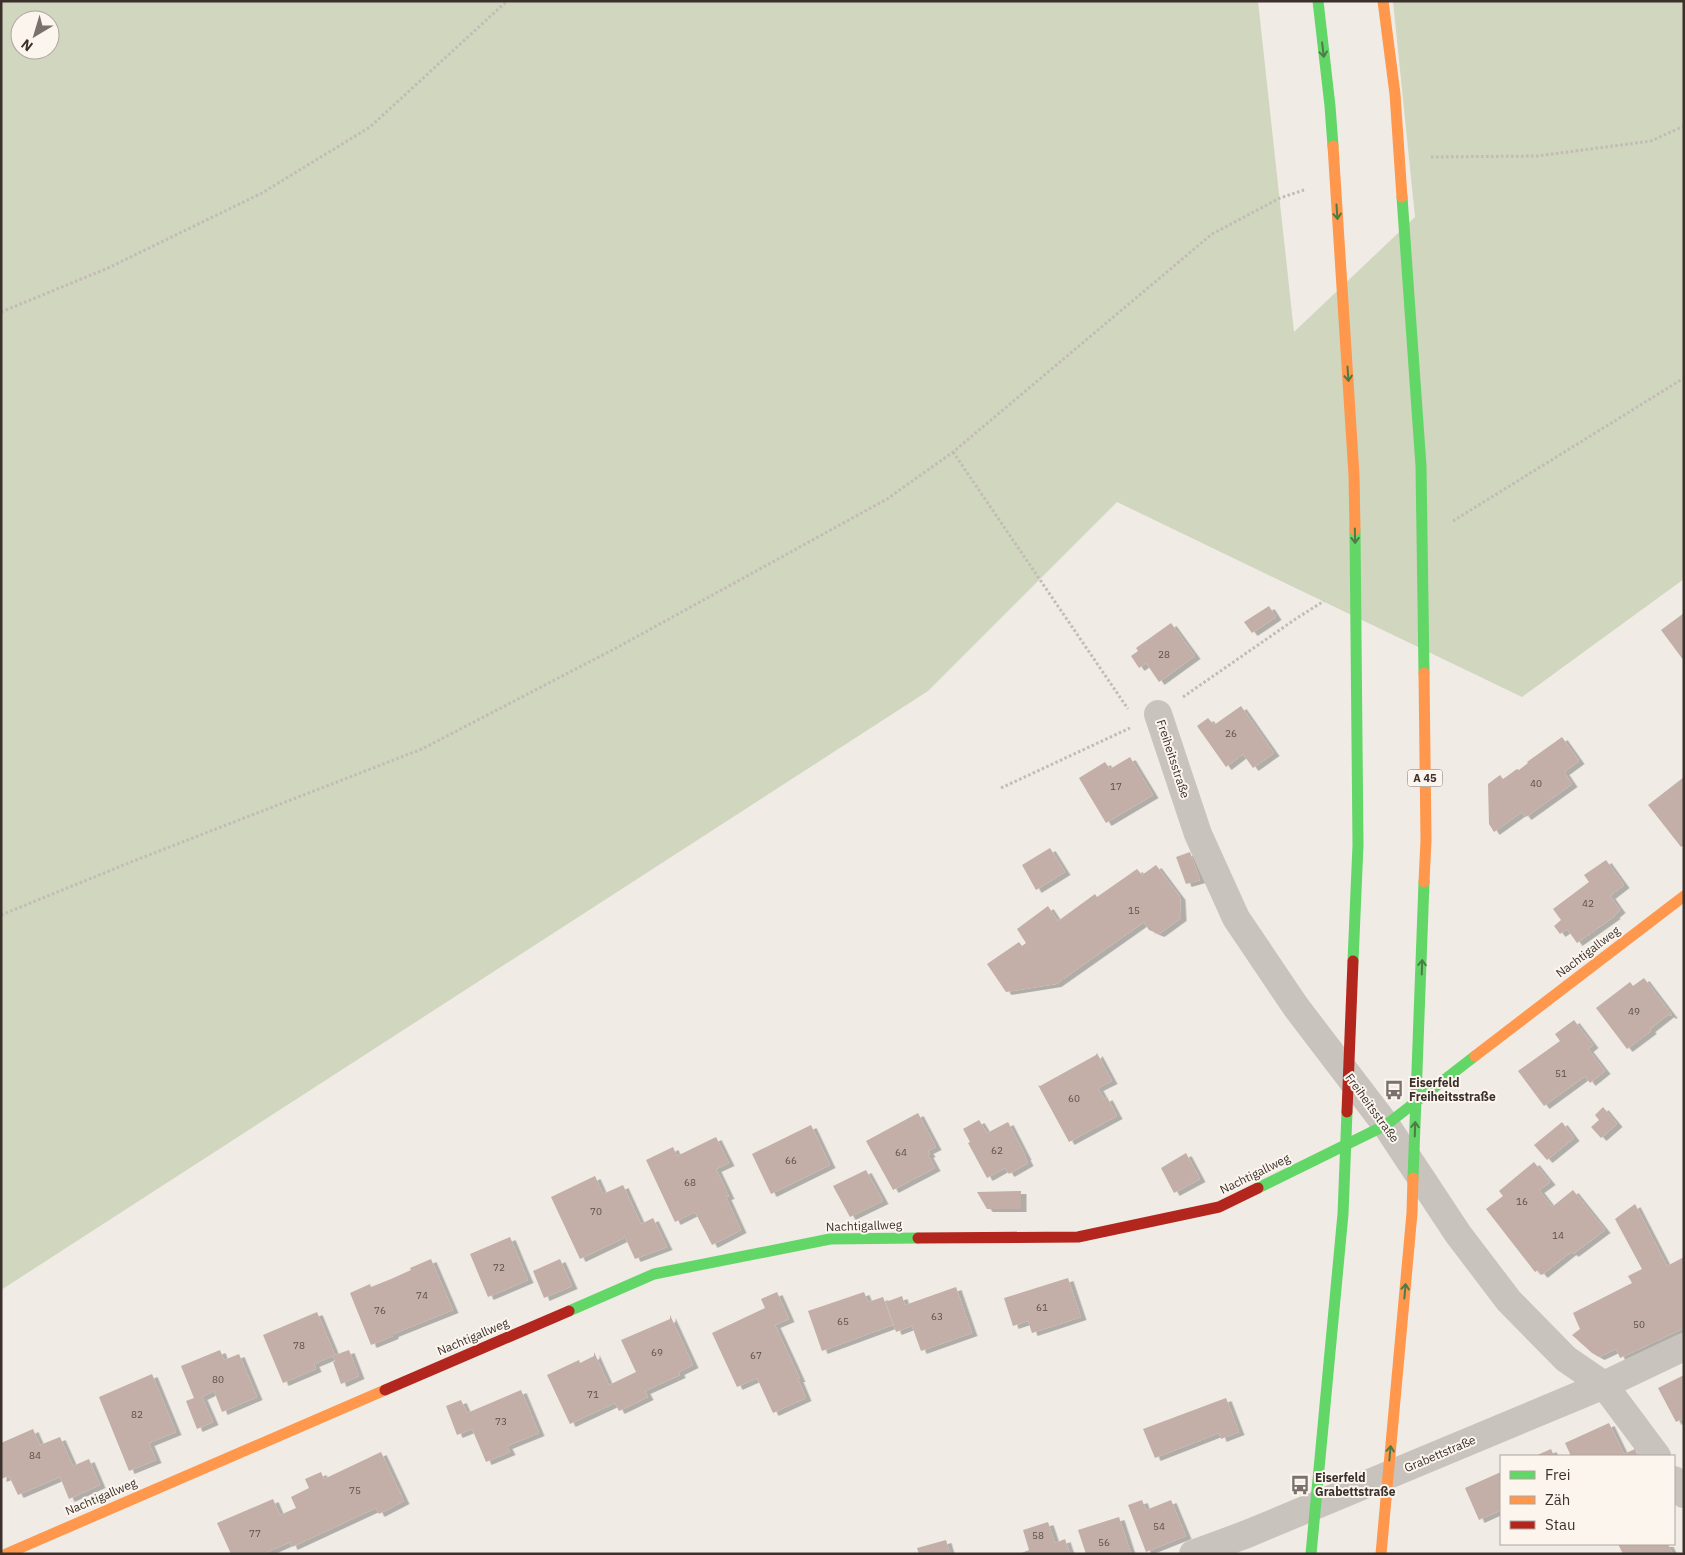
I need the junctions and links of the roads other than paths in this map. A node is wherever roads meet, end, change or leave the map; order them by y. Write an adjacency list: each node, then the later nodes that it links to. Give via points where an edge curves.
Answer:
1 (1318, 1): 13 (main road, one-way to 13, bridge, via 1330,106 1354,475 1358,845 1343,1214)
2 (1383, 1): 14 (main road, A 45, one-way to 2, bridge, via 1412,1213 1426,840 1421,466 1395,94)
3 (1146, 715): 5 (street, Freiheitsstraße, via 1236,918 1296,1007)
4 (1684, 896): 5 (main road, Nachtigallweg)
5 (1386, 1125): 7 (street, Freiheitsstraße, via 1458,1234 1509,1301 1566,1359); 11 (main road, Nachtigallweg, via 1219,1207 1078,1237 830,1239 654,1274)
6 (1684, 1347): 7 (street, Grabettstraße)
7 (1604, 1385): 8 (street, Freiheitsstraße); 12 (street, Grabettstraße)
8 (1655, 1455)
9 (1675, 1481): 10 (street)
10 (1684, 1494)
11 (6, 1554)
12 (1193, 1554)
13 (1311, 1554)
14 (1380, 1554)

